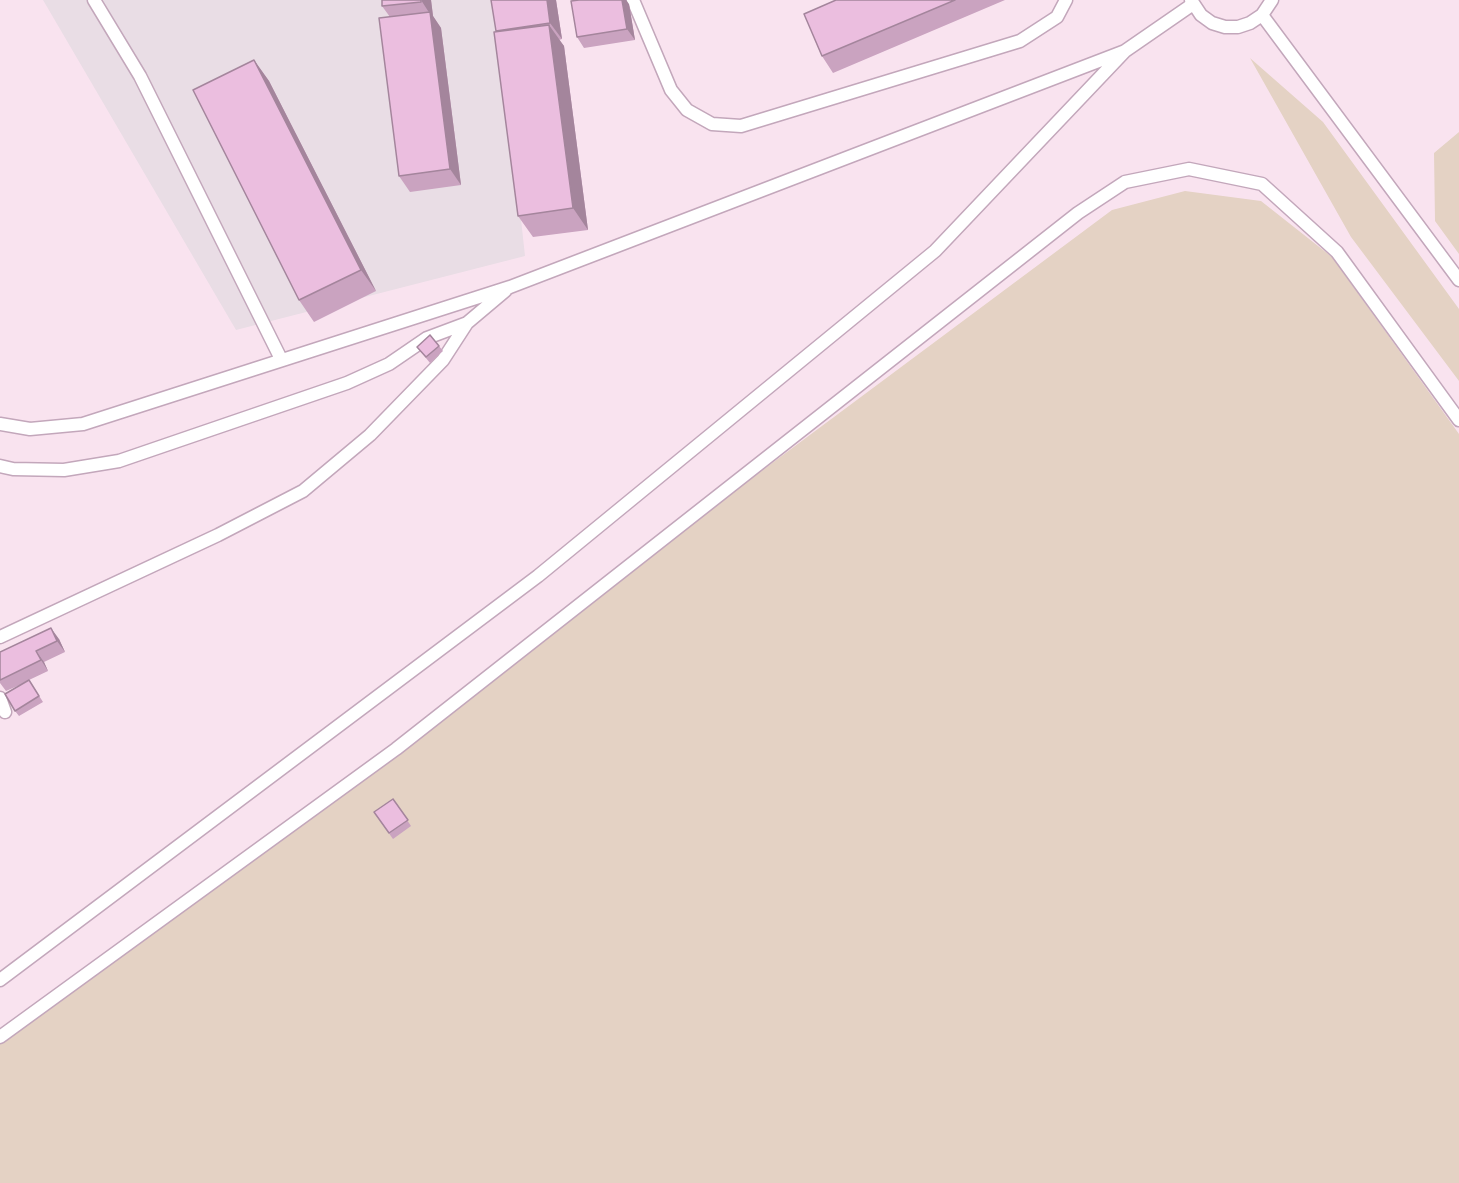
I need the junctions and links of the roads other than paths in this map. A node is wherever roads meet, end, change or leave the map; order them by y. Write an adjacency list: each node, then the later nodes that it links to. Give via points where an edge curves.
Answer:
1 (94, 0): 11 (lane, via 140,76)
2 (633, 0): 3 (lane, via 671,90 687,110 712,124 741,126 1020,41 1057,17)
3 (1066, 0)
4 (1272, 0): 6 (lane)
5 (1192, 2): 6 (lane, via 1201,15 1224,27 1238,27); 7 (lane)
6 (1262, 15): 8 (lane)
7 (1125, 51): 9 (lane); 18 (lane, via 926,259 538,576)
8 (1459, 280)
9 (510, 287): 10 (lane); 11 (lane)
10 (467, 323): 14 (lane, via 427,338 389,364 347,383 119,461 64,470); 15 (lane, via 443,360 370,435 303,491)
11 (281, 359): 13 (lane, via 83,424 30,429)
12 (1459, 420): 19 (lane, via 1337,252 1262,184 1189,168 1125,182 1078,213 396,749)
13 (0, 424)
14 (0, 466)
15 (0, 637)
16 (0, 698): 17 (lane)
17 (5, 712)
18 (0, 980)
19 (0, 1038)

